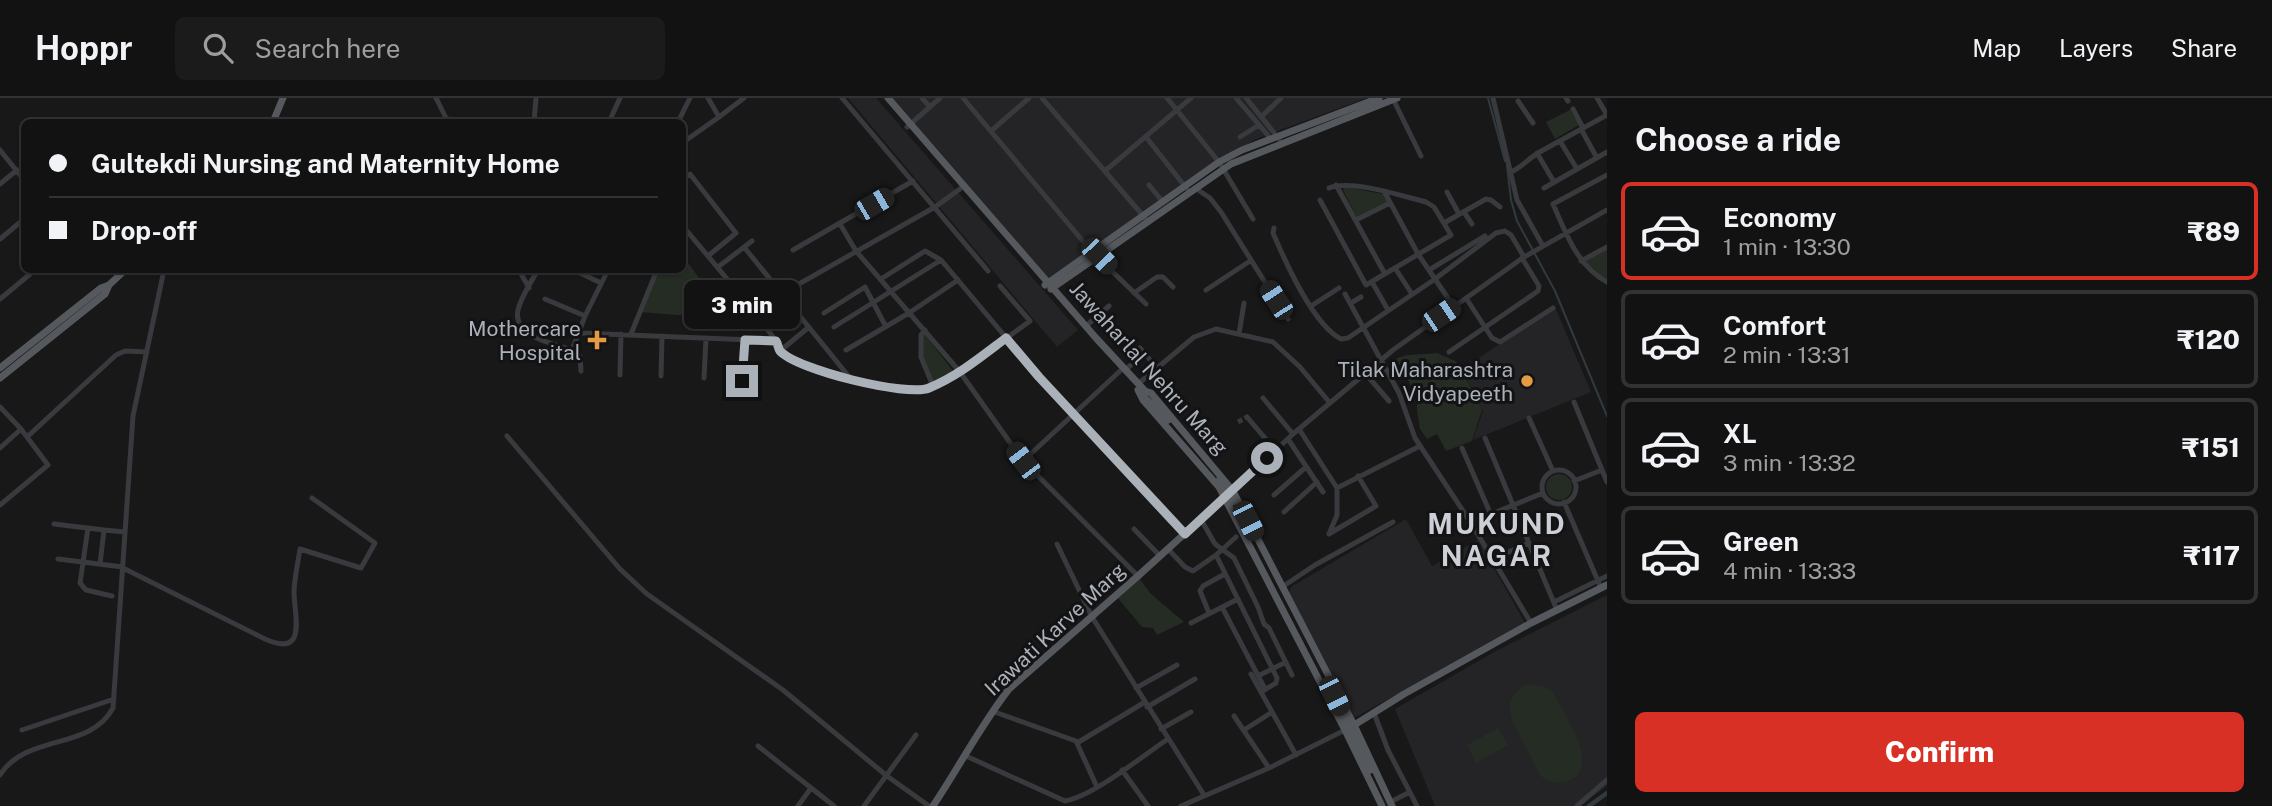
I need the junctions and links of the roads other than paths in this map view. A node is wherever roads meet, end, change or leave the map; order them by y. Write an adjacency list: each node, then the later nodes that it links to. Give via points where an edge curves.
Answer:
1 (283, 98): 32 (main road)
2 (436, 98): 33 (street)
3 (536, 98): 34 (street)
4 (620, 98): 35 (street)
5 (690, 98): 36 (street)
6 (708, 98): 29 (street)
7 (744, 98): 29 (street)
8 (842, 98): 60 (street)
9 (882, 98): 38 (main road, Jawaharlal Nehru Marg)
10 (888, 98): 38 (main road, Jawaharlal Nehru Marg)
11 (922, 98): 26 (street)
12 (940, 98): 26 (street)
13 (963, 98): 41 (street)
14 (1029, 98): 41 (street)
15 (1042, 98): 56 (street)
16 (1167, 98): 28 (street)
17 (1191, 98): 28 (street)
18 (1237, 98): 39 (street)
19 (1246, 98): 30 (street)
20 (1280, 98): 30 (street)
21 (1379, 98): 45 (main road)
22 (1493, 98): 53 (street)
23 (1597, 98): 31 (street)
24 (1395, 99): 45 (main road); 50 (street)
25 (1517, 101): 37 (street)
26 (930, 107): 38 (street)
27 (1573, 109): 40 (street)
28 (1177, 110): 42 (street); 52 (street)
29 (719, 117): 44 (street)
30 (1261, 117): 45 (street)
31 (1606, 118): 40 (street)
32 (273, 119)
33 (446, 119)
34 (534, 119)
35 (610, 119)
36 (680, 119)
37 (1533, 123)
38 (909, 125): 66 (main road, Jawaharlal Nehru Marg)
39 (1259, 125): 43 (street); 45 (street)
40 (1582, 129): 46 (street); 51 (street)
41 (991, 131): 96 (street)
42 (1146, 137): 56 (street); 68 (street)
43 (1240, 137)
44 (686, 140)
45 (1276, 141): 52 (main road)
46 (1560, 141): 49 (street); 54 (street)
47 (0, 150): 55 (street)
48 (1607, 152): 51 (street)
49 (1537, 153): 53 (street, via 1522,166); 61 (street)
50 (1421, 156)
51 (1597, 158): 54 (street)
52 (1221, 165): 68 (main road); 79 (street)
53 (1511, 168): 92 (street, via 1517,200)
54 (1577, 169): 61 (street)
55 (17, 170): 58 (street); 62 (street)
56 (1105, 171): 78 (street)
57 (1607, 175): 87 (street, via 1553,204)
58 (21, 176)
59 (686, 176): 98 (street, via 690,174 736,233)
60 (913, 181): 75 (street); 83 (street)
61 (1554, 182): 65 (street)
62 (0, 184)
63 (1149, 185): 72 (street)
64 (1336, 185): 67 (street); 70 (street); 80 (street)
65 (1544, 187)
66 (963, 188): 75 (street); 124 (main road, Jawaharlal Nehru Marg)
67 (1329, 188)
68 (1190, 189): 72 (main road); 78 (main road); 101 (street, via 1210,198)
69 (1447, 192): 77 (street)
70 (1385, 193): 73 (street); 82 (street, via 1426,202)
71 (1320, 200): 119 (street, via 1366,285)
72 (1163, 202): 78 (main road)
73 (1390, 202): 80 (street); 97 (street)
74 (1500, 207): 77 (street, via 1489,199)
75 (935, 208): 95 (street); 106 (street)
76 (1607, 210): 87 (street)
77 (1461, 213): 82 (street); 84 (street)
78 (1145, 219): 96 (main road)
79 (1253, 219)
80 (1356, 220): 115 (street)
81 (21, 222): 89 (street)
82 (1444, 223): 97 (street, via 1451,235)
83 (840, 224): 94 (street); 95 (street)
84 (1472, 224)
85 (1274, 228): 143 (street, via 1288,268)
86 (686, 230): 98 (street)
87 (1566, 233): 92 (street); 102 (street)
88 (1485, 236): 105 (street)
89 (0, 239)
90 (752, 241): 91 (street)
91 (744, 247): 103 (street); 130 (street)
92 (1541, 247): 99 (street)
93 (1607, 247): 102 (street)
94 (793, 250)
95 (856, 251): 116 (street); 130 (street)
96 (1096, 254): 124 (main road); 131 (street)
97 (1418, 254): 104 (street); 105 (street)
98 (708, 256): 103 (street)
99 (1524, 257): 117 (street, via 1511,235 1496,233); 135 (street); 157 (street, via 1538,290)
100 (941, 260): 116 (street, via 925,251); 118 (street); 129 (street)
101 (1250, 261): 128 (street); 151 (street)
102 (1581, 261): 120 (street)
103 (718, 267): 146 (street)
104 (1395, 268): 115 (street); 133 (street)
105 (1429, 270): 117 (street)
106 (988, 271)
107 (31, 273): 136 (street)
108 (122, 273): 122 (main road)
109 (163, 273): 171 (street)
110 (521, 273): 126 (street)
111 (536, 273): 126 (street)
112 (580, 273): 121 (street)
113 (606, 273): 121 (street)
114 (656, 273): 161 (street)
115 (1385, 274): 119 (street)
116 (881, 279): 129 (street)
117 (1435, 279): 133 (street); 144 (street)
118 (958, 280): 149 (street); 165 (street)
119 (1372, 282): 147 (street)
120 (1607, 282)
121 (601, 283): 150 (street)
122 (109, 285): 174 (main road); 182 (main road, via 105,294)
123 (1000, 286): 165 (street, via 1030,321)
124 (1049, 287): 154 (main road, Jawaharlal Nehru Marg); 177 (main road, Jawaharlal Nehru Marg)
125 (1173, 287): 131 (street, via 1157,277)
126 (529, 288): 169 (street, via 518,310 522,326 531,335)
127 (1339, 288): 143 (street)
128 (1206, 290)
129 (891, 291): 138 (street); 149 (street)
130 (782, 293): 146 (street); 155 (street)
131 (1134, 293): 141 (street)
132 (1345, 294): 140 (street)
133 (1412, 294): 147 (street)
134 (1361, 297): 140 (street)
135 (1466, 298): 144 (street); 157 (street)
136 (0, 299)
137 (545, 299): 150 (street)
138 (874, 302): 148 (street, via 865,287); 152 (street); 156 (street)
139 (1244, 303): 162 (street)
140 (1351, 303): 153 (street)
141 (1146, 304)
142 (1109, 306): 154 (street)
143 (1311, 306): 153 (street, via 1341,340)
144 (1454, 307): 173 (street)
145 (1553, 308): 157 (street, via 1500,342)
146 (753, 310): 167 (street)
147 (1388, 310): 153 (street)
148 (824, 313)
149 (909, 313): 152 (street); 158 (street)
150 (585, 316): 159 (street)
151 (1288, 319)
152 (886, 325): 168 (street)
153 (1364, 325): 173 (street)
154 (1086, 326): 177 (main road, Jawaharlal Nehru Marg)
155 (809, 327): 170 (street); 184 (street)
156 (834, 327)
157 (1485, 327): 172 (street)
158 (925, 330): 178 (street); 187 (street, via 920,354)
159 (579, 334): 160 (street); 169 (street)
160 (621, 334): 161 (street); 180 (street)
161 (631, 334): 163 (street)
162 (1239, 334): 175 (street, via 1203,332); 192 (street, via 1273,342)
163 (662, 336): 164 (street); 181 (street)
164 (706, 338): 166 (street); 183 (street)
165 (1006, 338): 178 (street); 194 (street)
166 (745, 340): 167 (street); 185 (street)
167 (776, 341): 170 (street)
168 (846, 349)
169 (572, 350): 176 (street, via 580,356)
170 (780, 351): 184 (street, via 808,368)
171 (147, 352): 201 (street, via 116,355); 235 (street, via 133,416)
172 (1449, 352)
173 (1382, 359): 179 (street); 204 (street)
174 (0, 368)
175 (1157, 368): 177 (street, via 1142,351); 186 (street)
176 (581, 371)
177 (1123, 371): 186 (main road, Jawaharlal Nehru Marg); 188 (main road, Jawaharlal Nehru Marg); 194 (street)
178 (960, 372): 187 (street); 208 (street)
179 (1365, 373): 190 (street); 192 (street)
180 (620, 374)
181 (661, 376)
182 (0, 378)
183 (704, 378)
184 (850, 378): 187 (street, via 901,390)
185 (742, 381)
186 (1138, 384): 188 (main road, Jawaharlal Nehru Marg)
187 (933, 386)
188 (1143, 393): 217 (main road, Jawaharlal Nehru Marg, via 1151,393); 221 (main road, Jawaharlal Nehru Marg, via 1143,400); 303 (main road, via 1215,472 1230,496)
189 (1263, 398): 199 (street)
190 (1389, 401)
191 (1574, 402): 210 (street)
192 (1330, 403): 198 (street)
193 (0, 407): 197 (street)
194 (1074, 416): 208 (street); 236 (street)
195 (1247, 417): 207 (street)
196 (1529, 418): 211 (street)
197 (21, 429): 201 (street); 205 (street)
198 (1299, 429): 199 (street); 216 (street)
199 (1293, 434): 203 (street)
200 (507, 436): 297 (street, via 620,569 783,690)
201 (27, 437): 224 (street, via 48,465)
202 (1485, 438): 225 (street)
203 (1287, 439): 207 (street); 209 (street)
204 (1420, 446): 212 (street); 244 (street)
205 (0, 448)
206 (1462, 448): 227 (street)
207 (1275, 450): 217 (street)
208 (1023, 461): 249 (street)
209 (1306, 467): 214 (street); 220 (street)
210 (1602, 470): 213 (street); 215 (street)
211 (1553, 471): 213 (street, via 1565,472); 219 (street, via 1543,480)
212 (1358, 476): 216 (street); 216 (street, via 1376,506 1329,535 1337,515)
213 (1574, 481): 223 (street, via 1574,494)
214 (1317, 482): 218 (street); 226 (street)
215 (1607, 482)
216 (1337, 488)
217 (1233, 491): 221 (street); 253 (main road, Jawaharlal Nehru Marg)
218 (1323, 492)
219 (1543, 493): 223 (street, via 1552,502); 225 (street)
220 (1274, 495)
221 (1224, 497): 236 (main road, Irawati Karve Marg); 287 (main road, Jawaharlal Nehru Marg)
222 (312, 498): 247 (street, via 375,543 361,568 300,549 294,593 298,625 293,640 286,644 265,639)
223 (1564, 502): 252 (street)
224 (0, 505)
225 (1513, 505): 227 (street); 238 (street)
226 (1284, 512)
227 (1491, 515): 228 (street)
228 (1477, 520)
229 (1393, 522): 253 (street)
230 (1203, 523): 241 (street)
231 (54, 524): 232 (street)
232 (88, 528): 234 (street); 245 (street)
233 (1134, 529): 242 (street)
234 (104, 530): 235 (street); 246 (street)
235 (125, 532): 247 (street)
236 (1185, 534): 240 (main road, Irawati Karve Marg)
237 (1236, 537): 241 (street)
238 (1529, 543): 244 (street); 258 (street)
239 (1057, 544): 262 (street)
240 (1168, 549): 241 (street, via 1189,570); 242 (main road, Irawati Karve Marg)
241 (1218, 553): 248 (street); 251 (street, via 1234,558)
242 (1160, 556): 249 (main road, Irawati Karve Marg)
243 (58, 559): 245 (street)
244 (1493, 559): 264 (street)
245 (83, 562): 246 (street); 256 (street, via 82,587)
246 (100, 564): 247 (street)
247 (123, 567): 276 (street)
248 (1225, 574): 254 (street); 261 (street, via 1200,591)
249 (1138, 576): 262 (main road, Irawati Karve Marg)
250 (1607, 576): 252 (street)
251 (1246, 581): 254 (street); 255 (street)
252 (1602, 584): 258 (street); 260 (main road)
253 (1282, 587): 283 (main road, Jawaharlal Nehru Marg)
254 (1232, 588): 257 (street)
255 (1252, 594): 257 (street); 265 (street)
256 (112, 596)
257 (1239, 601): 259 (street); 266 (street)
258 (1554, 601): 260 (street)
259 (1222, 607): 261 (street); 267 (street)
260 (1557, 610): 264 (main road)
261 (1209, 613): 263 (street)
262 (1092, 617): 274 (street); 278 (main road, Irawati Karve Marg, via 1009,689)
263 (1191, 623)
264 (1531, 623): 281 (main road)
265 (1264, 624): 266 (street); 268 (street)
266 (1252, 629): 267 (street); 270 (street)
267 (1238, 638): 271 (street)
268 (1286, 662): 270 (street); 272 (street)
269 (1177, 665): 274 (street)
270 (1273, 670): 271 (street); 275 (street, via 1277,681)
271 (1254, 675): 275 (street)
272 (1292, 675)
273 (1195, 679): 277 (street)
274 (1136, 688): 277 (street)
275 (1263, 690): 280 (street)
276 (114, 699): 285 (street); 296 (street, via 107,719 100,724 25,751)
277 (1146, 705): 284 (street); 290 (street)
278 (992, 711): 290 (street); 293 (main road, Irawati Karve Marg)
279 (1191, 712): 284 (street)
280 (1272, 712): 286 (street); 292 (street)
281 (1374, 713): 283 (main road); 301 (street)
282 (1234, 716): 286 (street)
283 (1354, 725): 287 (main road); 303 (main road, Jawaharlal Nehru Marg)
284 (1161, 729): 289 (street)
285 (22, 730)
286 (1244, 730): 294 (street)
287 (1345, 730): 292 (street); 303 (main road, Jawaharlal Nehru Marg)
288 (916, 735): 297 (street)
289 (1168, 739): 295 (street); 302 (street)
290 (1077, 743): 299 (street)
291 (758, 746): 300 (street)
292 (1296, 755): 294 (street)
293 (967, 756): 299 (street, via 1065,801); 307 (main road, Irawati Karve Marg)
294 (1269, 768): 302 (street)
295 (1122, 770): 299 (street); 308 (street)
296 (0, 775)
297 (887, 776): 306 (street); 307 (street)
298 (1607, 780): 311 (street)
299 (1097, 787)
300 (811, 788): 304 (street); 305 (street)
301 (1410, 792): 303 (street); 310 (street)
302 (1205, 795): 309 (street)
303 (1388, 805)
304 (798, 806)
305 (834, 806)
306 (864, 806)
307 (931, 806)
308 (1147, 806)
309 (1181, 806)
310 (1417, 806)
311 (1577, 806)

